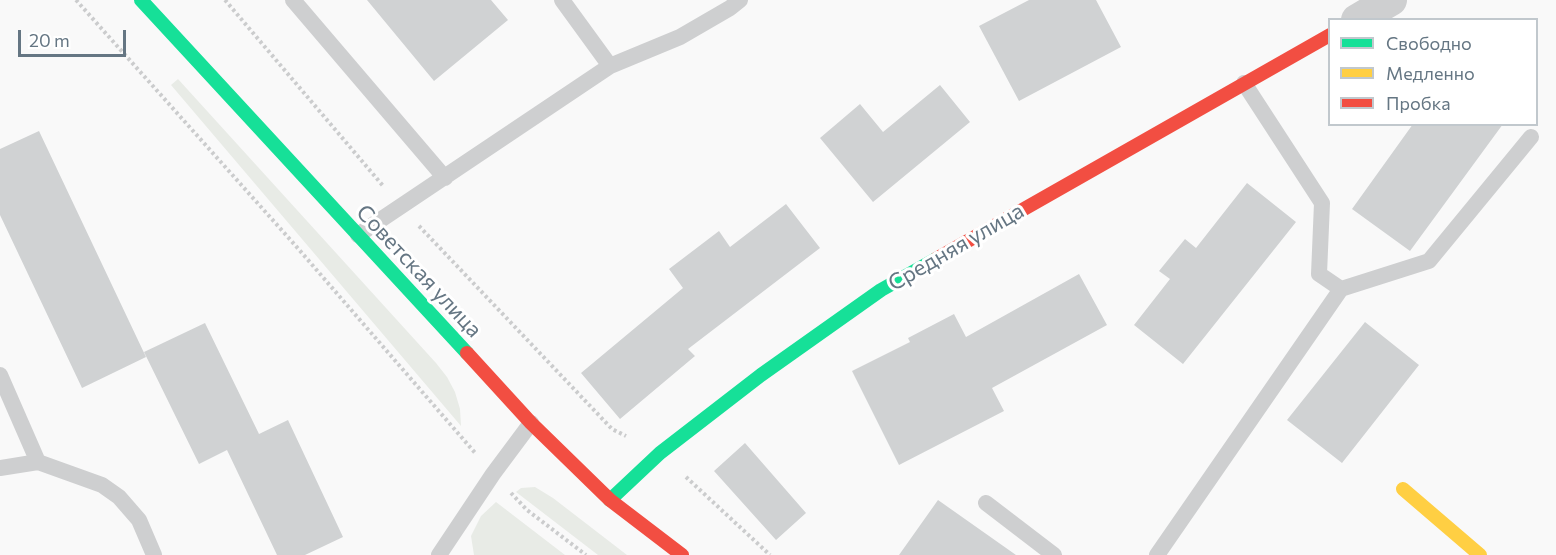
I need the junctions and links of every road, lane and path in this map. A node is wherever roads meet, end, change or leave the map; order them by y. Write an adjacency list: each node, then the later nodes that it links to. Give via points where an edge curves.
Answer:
1 (76, 0): 22 (path)
2 (141, 0): 15 (street, Советская улица)
3 (225, 0): 14 (path)
4 (294, 0): 13 (lane)
5 (562, 0): 10 (lane)
6 (740, 0): 10 (lane, via 680,37)
7 (1391, 0): 8 (street)
8 (1360, 18)
9 (1328, 36): 11 (street, Средняя улица)
10 (610, 66): 13 (lane)
11 (1244, 83): 16 (lane, via 1322,203 1319,274); 19 (street, Средняя улица, via 881,290)
12 (1531, 137): 16 (lane, via 1429,261)
13 (445, 178): 14 (lane)
14 (401, 208): 15 (lane); 19 (path, via 612,429)
15 (358, 235): 18 (street, Советская улица)
16 (1341, 290): 32 (lane)
17 (0, 375): 20 (lane)
18 (531, 423): 22 (lane); 24 (street, Советская улица)
19 (660, 453): 24 (street, Средняя улица); 30 (path)
20 (39, 462): 21 (lane); 26 (lane, via 102,485 119,497 139,520)
21 (0, 468)
22 (493, 474): 27 (lane); 28 (path, via 527,510)
23 (1403, 489): 33 (street)
24 (610, 500): 29 (street, Советская улица)
25 (986, 503): 31 (lane)
26 (154, 555)
27 (439, 555)
28 (586, 555)
29 (682, 555)
30 (770, 555)
31 (1054, 555)
32 (1157, 555)
33 (1480, 555)

